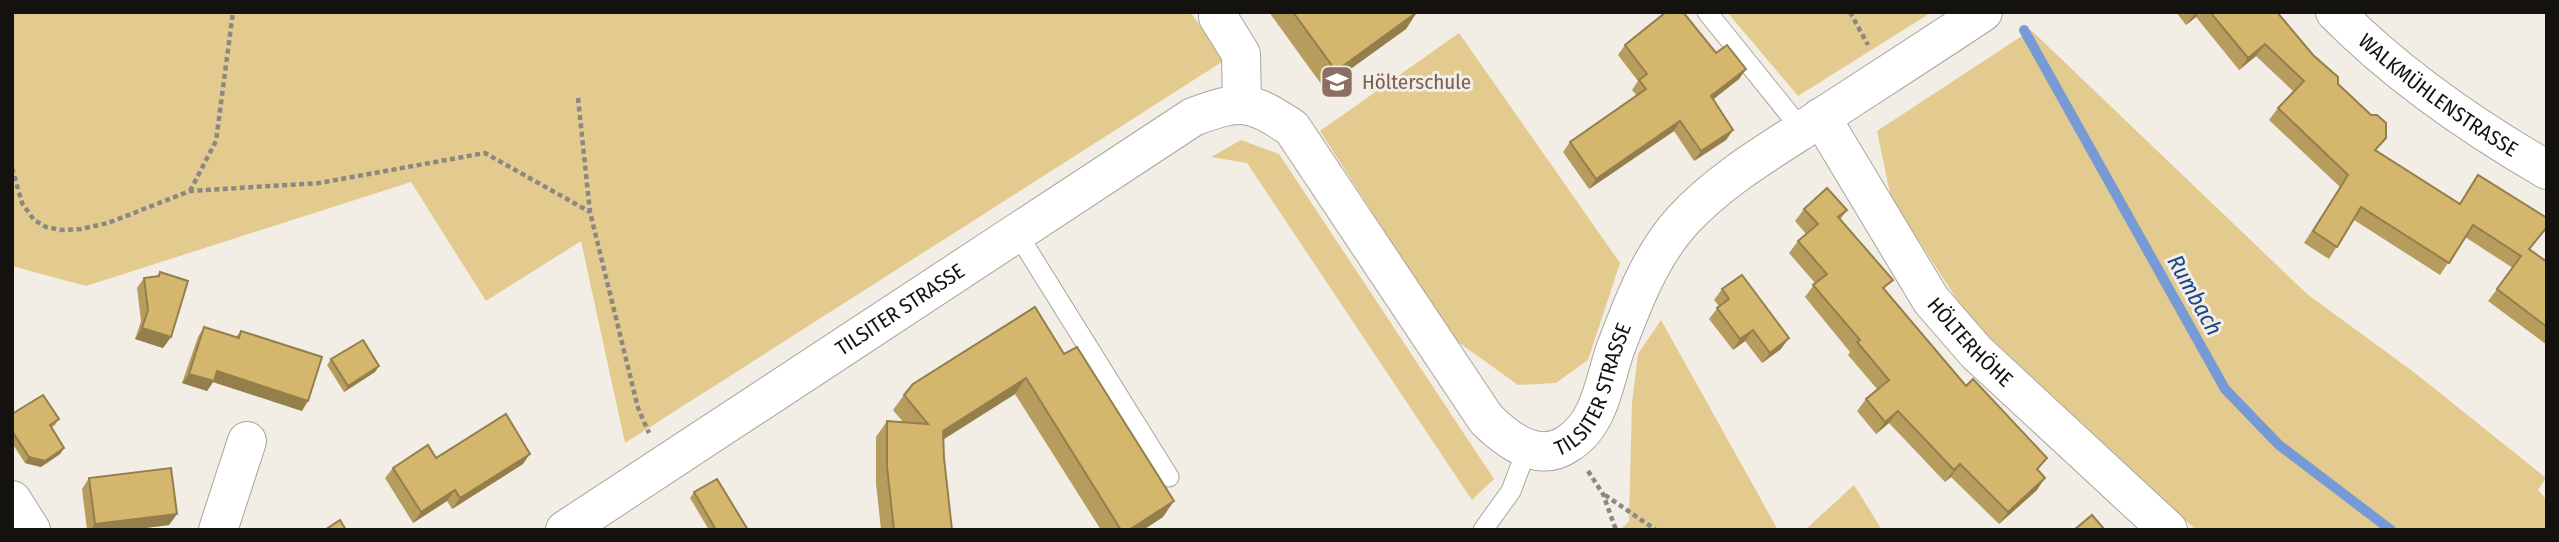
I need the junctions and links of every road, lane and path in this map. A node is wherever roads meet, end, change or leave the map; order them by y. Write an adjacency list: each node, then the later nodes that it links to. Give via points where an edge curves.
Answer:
1 (233, 12): 11 (path, via 216,141)
2 (1707, 12): 8 (lane)
3 (1983, 12): 8 (street, TILSITER STRASSE)
4 (2335, 12): 10 (street, WALKMÜHLENSTRASSE, via 2370,48 2491,137)
5 (1216, 14): 7 (street, via 1241,54)
6 (578, 98): 12 (path)
7 (1242, 104): 13 (street, TILSITER STRASSE, via 1193,117); 15 (street, TILSITER STRASSE, via 1262,108 1292,128 1486,419)
8 (1812, 123): 15 (street, TILSITER STRASSE, via 1729,180 1683,220 1656,257 1637,295 1599,404 1583,432 1551,452); 25 (street, HÖLTERHÖHE, via 1931,300 1976,352)
9 (12, 168): 11 (path, via 22,203 34,220 61,230 108,223)
10 (2547, 170)
11 (190, 191): 12 (path, via 320,183 485,153)
12 (590, 212): 16 (path, via 638,408)
13 (1017, 233): 16 (street, TILSITER STRASSE); 17 (lane)
14 (247, 441): 20 (street)
15 (1527, 449): 22 (lane, via 1511,491)
16 (664, 466): 21 (street, TILSITER STRASSE)
17 (1169, 477)
18 (12, 500): 19 (street)
19 (31, 530)
20 (218, 530)
21 (565, 530)
22 (1483, 530)
23 (1616, 530): 24 (path, via 1603,494)
24 (1656, 530)
25 (2168, 530)

